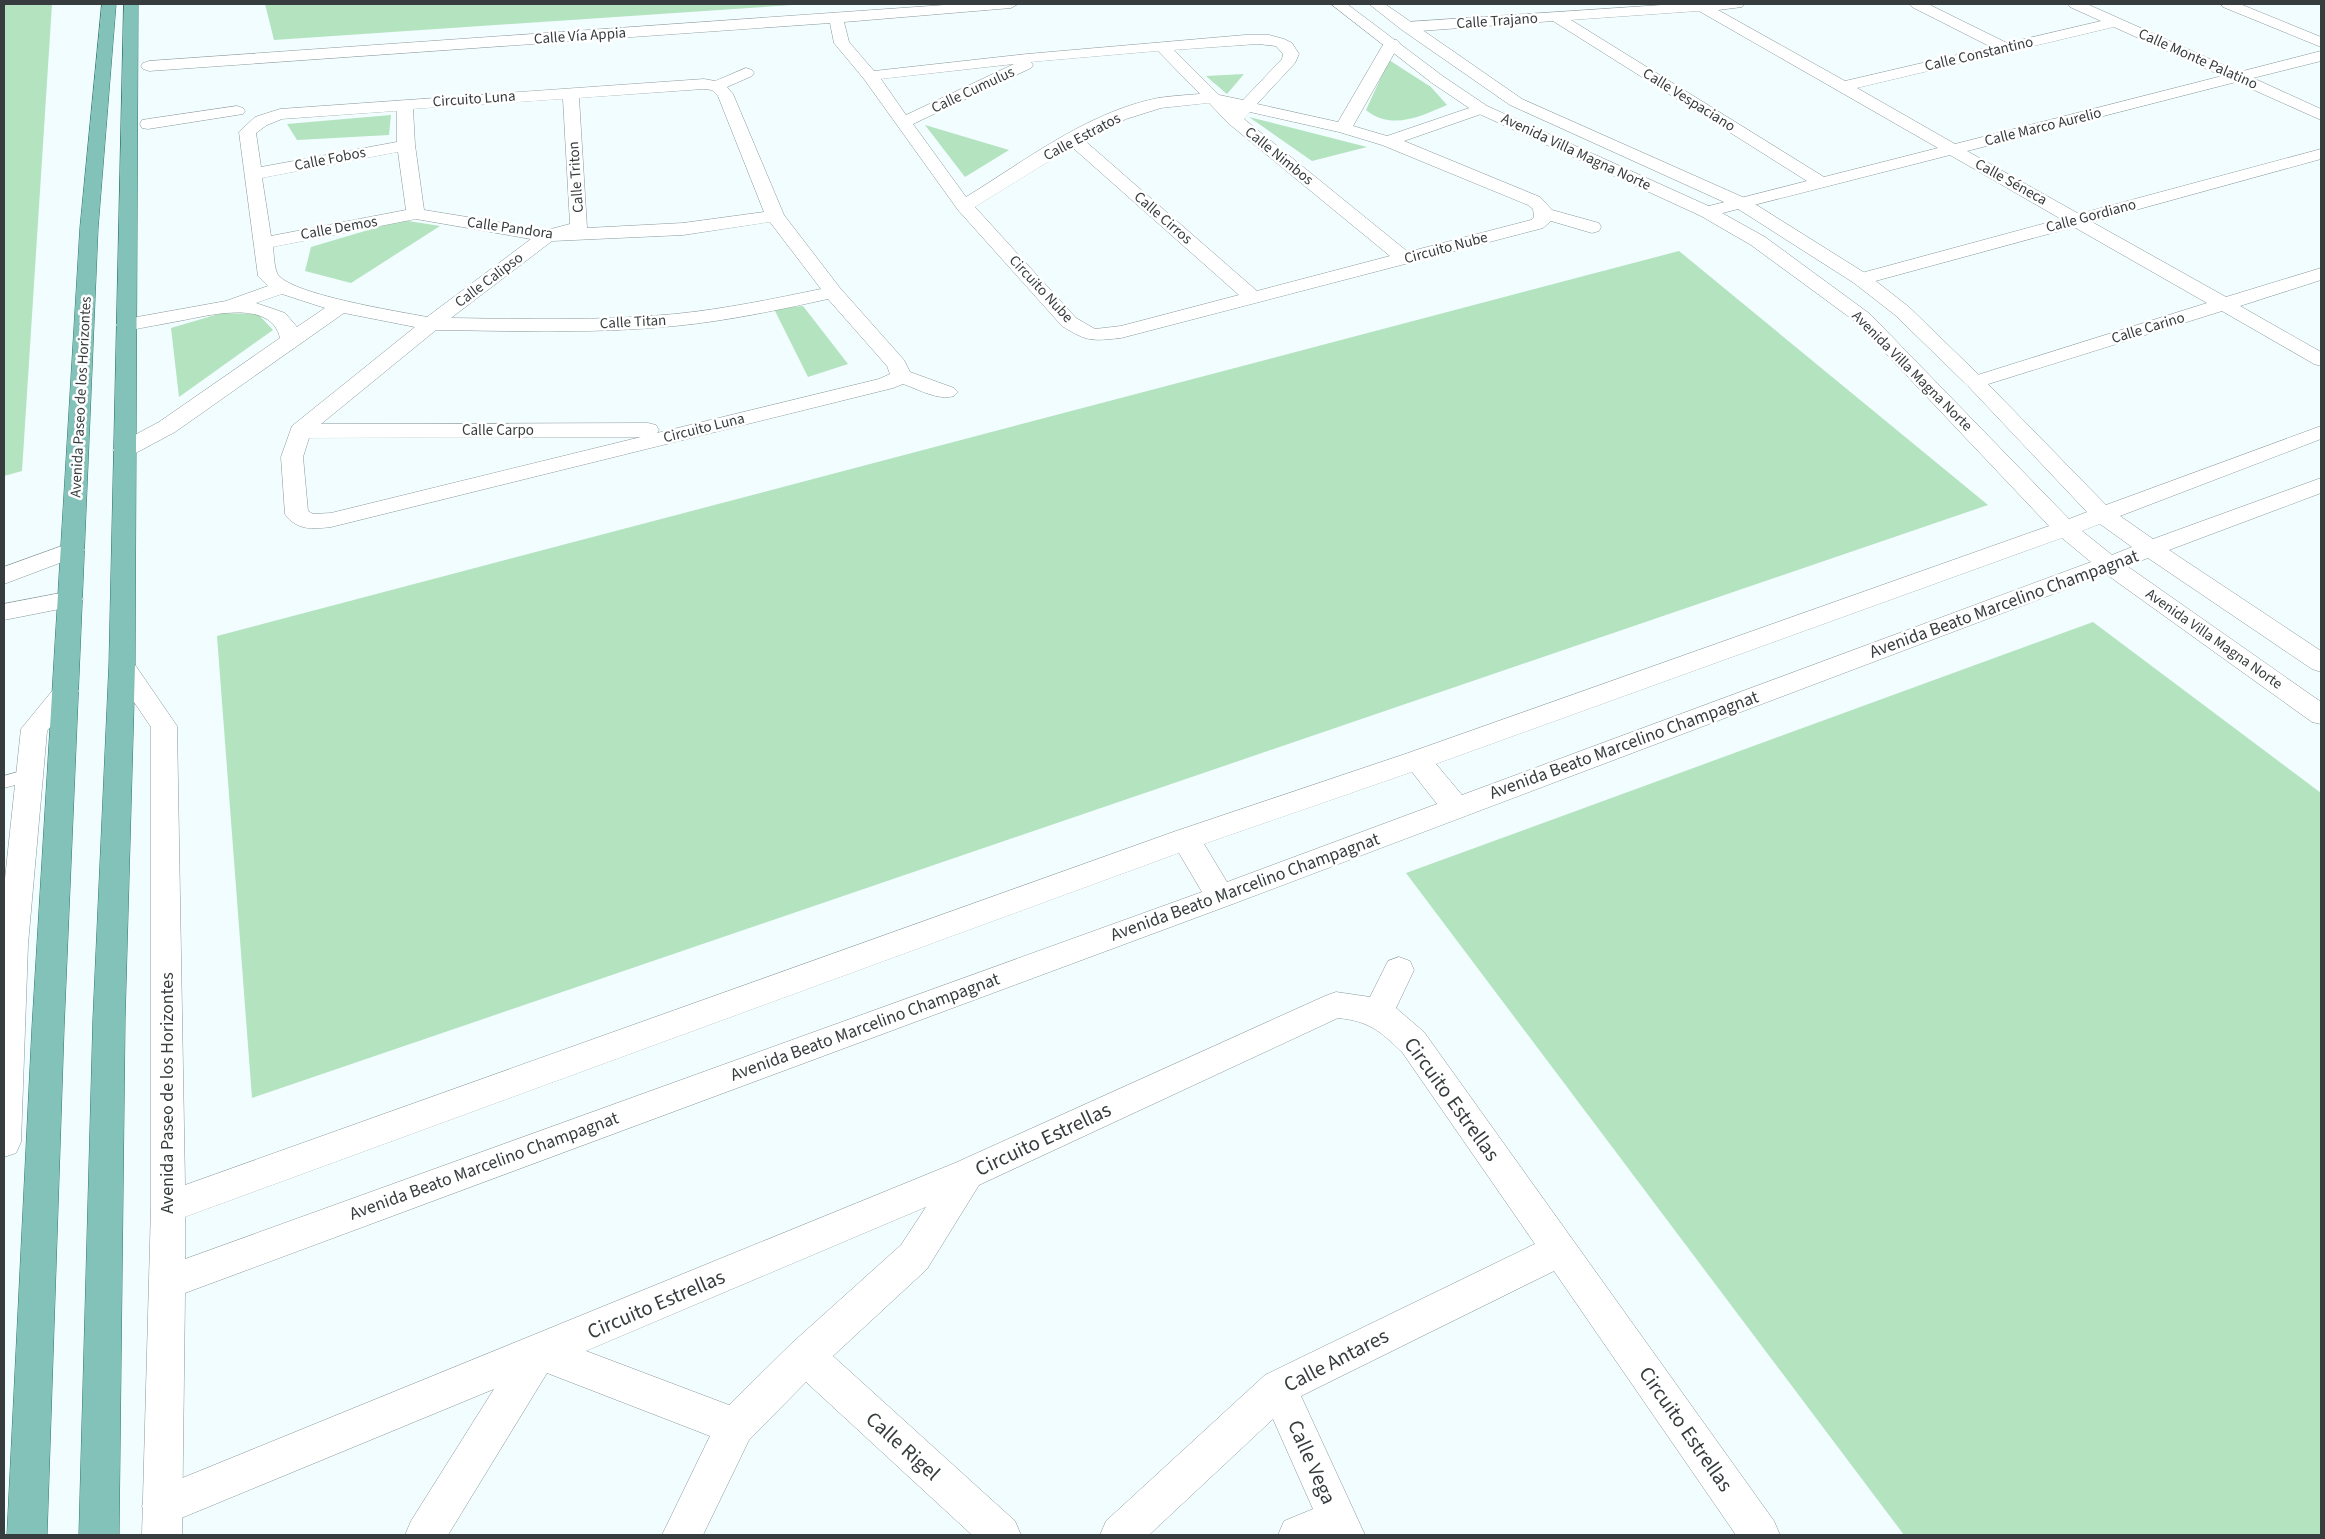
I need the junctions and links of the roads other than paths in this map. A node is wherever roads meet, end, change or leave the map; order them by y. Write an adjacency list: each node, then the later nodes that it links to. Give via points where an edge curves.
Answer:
1 (94, 4): 50 (main road, via 83,131)
2 (109, 4): 50 (main road, Avenida Paseo de los Horizontes)
3 (131, 4): 49 (main road)
4 (1011, 4): 13 (street, Calle Vía Appia)
5 (1338, 4): 17 (street, Avenida Villa Magna Norte)
6 (1376, 4): 15 (street, Avenida Villa Magna Norte)
7 (1737, 4): 11 (street, Calle Trajano)
8 (1917, 4): 20 (street)
9 (2075, 4): 14 (street, Calle Monte Palatino)
10 (2228, 4): 16 (street)
11 (1701, 6): 12 (street, Calle Trajano); 29 (street, Calle Séneca)
12 (1556, 17): 15 (street, Calle Trajano); 52 (street, Calle Vespaciano)
13 (836, 18): 23 (street, Calle Vía Appia); 25 (street, Circuito Nube, via 842,43)
14 (2116, 22): 20 (street, Calle Constantino); 26 (street, Calle Monte Palatino)
15 (1407, 27): 53 (street, Avenida Villa Magna Norte, via 1523,105)
16 (2321, 42)
17 (1392, 43): 35 (street, Avenida Villa Magna Norte); 36 (street)
18 (1161, 46): 22 (street); 31 (street, Calle Nimbos); 34 (street, via 1281,39 1290,49 1289,60)
19 (148, 48): 23 (main road)
20 (2005, 48): 29 (street, Calle Constantino)
21 (2321, 56): 26 (street, Calle Marco Aurelio)
22 (1043, 57): 25 (street); 40 (street, Calle Cumulus)
23 (148, 66): 27 (main road)
24 (746, 73): 28 (street)
25 (870, 76): 40 (street, Circuito Nube)
26 (2238, 77): 37 (street, Calle Monte Palatino); 47 (street, Calle Marco Aurelio)
27 (148, 85)
28 (716, 86): 30 (street, Circuito Luna); 58 (street, via 725,94)
29 (1842, 86): 47 (street, Calle Séneca)
30 (571, 92): 32 (street, Circuito Luna); 61 (street, Calle Triton, via 579,227)
31 (1211, 98): 34 (street); 38 (street, Calle Nimbos); 44 (street, Calle Estratos, via 1146,106)
32 (405, 104): 39 (street, Circuito Luna, via 280,114); 46 (street)
33 (148, 105): 41 (main road)
34 (1248, 106): 38 (street); 42 (street)
35 (1481, 109): 43 (street); 55 (street, Avenida Villa Magna Norte)
36 (1352, 112): 42 (street); 43 (street, via 1378,126)
37 (2321, 115)
38 (1234, 119): 63 (street, Calle Nimbos)
39 (261, 121): 41 (street, via 230,107); 51 (street, via 247,132)
40 (904, 122): 54 (street, Circuito Nube)
41 (148, 124): 49 (main road)
42 (1343, 128): 45 (street)
43 (1424, 129): 45 (street)
44 (1073, 139): 54 (street, Calle Estratos); 68 (street, Calle Cirros)
45 (1388, 141): 57 (street, via 1534,201)
46 (406, 145): 51 (street, Calle Fobos); 56 (street)
47 (1954, 150): 52 (street, Calle Marco Aurelio); 59 (street, Calle Séneca)
48 (2321, 154): 59 (street, Calle Gordiano)
49 (128, 156): 73 (main road)
50 (97, 158): 90 (main road, Avenida Paseo de los Horizontes, via 89,228)
51 (254, 174): 62 (street)
52 (1822, 183): 53 (street, Calle Marco Aurelio)
53 (1741, 204): 55 (street, Calle Marco Aurelio); 65 (street, Avenida Villa Magna Norte)
54 (964, 206): 74 (street, Circuito Nube, via 1068,322)
55 (1707, 212): 89 (street, Avenida Villa Magna Norte, via 1758,241 1863,318)
56 (416, 214): 61 (street, Calle Pandora); 62 (street, Calle Demos)
57 (1544, 214): 60 (street); 63 (street, Circuito Nube, via 1538,224)
58 (775, 216): 61 (street, Calle Pandora, via 683,229); 67 (street)
59 (2078, 220): 65 (street, Calle Gordiano); 69 (street, Calle Séneca)
60 (1592, 227)
61 (547, 236): 72 (street, Calle Calipso)
62 (263, 242): 66 (street, via 268,276)
63 (1405, 259): 68 (street, Circuito Nube)
64 (2321, 274): 69 (street, Calle Carino)
65 (1862, 279): 79 (street, Avenida Villa Magna Norte, via 1902,311)
66 (281, 288): 70 (street); 71 (street)
67 (833, 292): 72 (street, Calle Titan, via 765,307 675,320 561,326); 78 (street, via 897,364)
68 (1252, 297): 74 (street, Circuito Nube, via 1121,332)
69 (2224, 304): 77 (street, Calle Séneca); 79 (street, Calle Carino)
70 (230, 306): 73 (street); 75 (street, via 276,315 290,330)
71 (340, 306): 72 (street); 75 (street)
72 (431, 324): 83 (street)
73 (126, 325): 85 (main road)
74 (1091, 335): 76 (street)
75 (290, 340): 85 (street, via 167,427)
76 (1086, 356)
77 (2321, 360)
78 (901, 376): 80 (street); 82 (street, Circuito Luna, via 886,384)
79 (1975, 382): 88 (street, Avenida Villa Magna Norte)
80 (947, 392)
81 (551, 430): 82 (street, Calle Carpo); 83 (street, Calle Carpo); 86 (street)
82 (696, 430): 86 (street, Circuito Luna)
83 (300, 431): 86 (street, Circuito Luna, via 292,457 297,514 309,522 331,520)
84 (2321, 432): 88 (street)
85 (124, 450): 97 (main road)
86 (555, 464)
87 (2321, 485): 91 (street, Avenida Beato Marcelino Champagnat)
88 (2102, 514): 89 (street); 91 (street, Avenida Villa Magna Norte)
89 (2065, 529): 92 (street, Avenida Villa Magna Norte); 100 (street)
90 (73, 550): 93 (street); 94 (main road, Avenida Paseo de los Horizontes)
91 (2152, 550): 92 (street, Avenida Beato Marcelino Champagnat); 96 (street, Avenida Villa Magna Norte)
92 (2109, 565): 99 (street, Avenida Villa Magna Norte); 102 (street, Avenida Beato Marcelino Champagnat)
93 (4, 576)
94 (71, 599): 95 (street); 98 (main road, Avenida Paseo de los Horizontes)
95 (4, 612)
96 (2321, 663)
97 (122, 665): 110 (street, Avenida Paseo de los Horizontes, via 164,726); 120 (main road, via 109,1019)
98 (66, 691): 101 (street, via 34,729); 119 (main road, Avenida Paseo de los Horizontes)
99 (2321, 715)
100 (1418, 760): 102 (street); 103 (street)
101 (16, 779): 104 (street)
102 (1456, 808): 105 (street, Avenida Beato Marcelino Champagnat)
103 (1186, 839): 105 (street); 110 (street)
104 (12, 864): 108 (street, via 13,944)
105 (1220, 897): 112 (street, Avenida Beato Marcelino Champagnat)
106 (1399, 970): 107 (street)
107 (1379, 1012): 109 (street, Circuito Estrellas, via 1359,1006 1336,1005); 111 (street, Circuito Estrellas, via 1414,1042)
108 (4, 1142)
109 (966, 1174): 113 (street, Circuito Estrellas); 114 (street, Circuito Estrellas, via 914,1257)
110 (168, 1207): 112 (street, Avenida Paseo de los Horizontes)
111 (1560, 1250): 115 (street, Calle Antares); 126 (street, Circuito Estrellas)
112 (166, 1283): 117 (street, Avenida Paseo de los Horizontes)
113 (539, 1352): 116 (street); 117 (street, Circuito Estrellas); 121 (street)
114 (805, 1356): 116 (street, Circuito Estrellas); 123 (street, Calle Rigel)
115 (1278, 1388): 118 (street, Calle Vega); 124 (street, Calle Antares)
116 (735, 1426): 122 (street, Circuito Estrellas)
117 (162, 1521)
118 (1342, 1527): 125 (street)
119 (27, 1535)
120 (99, 1535)
121 (426, 1535)
122 (682, 1535)
123 (1001, 1535)
124 (1120, 1535)
125 (1298, 1535)
126 (1760, 1535)

